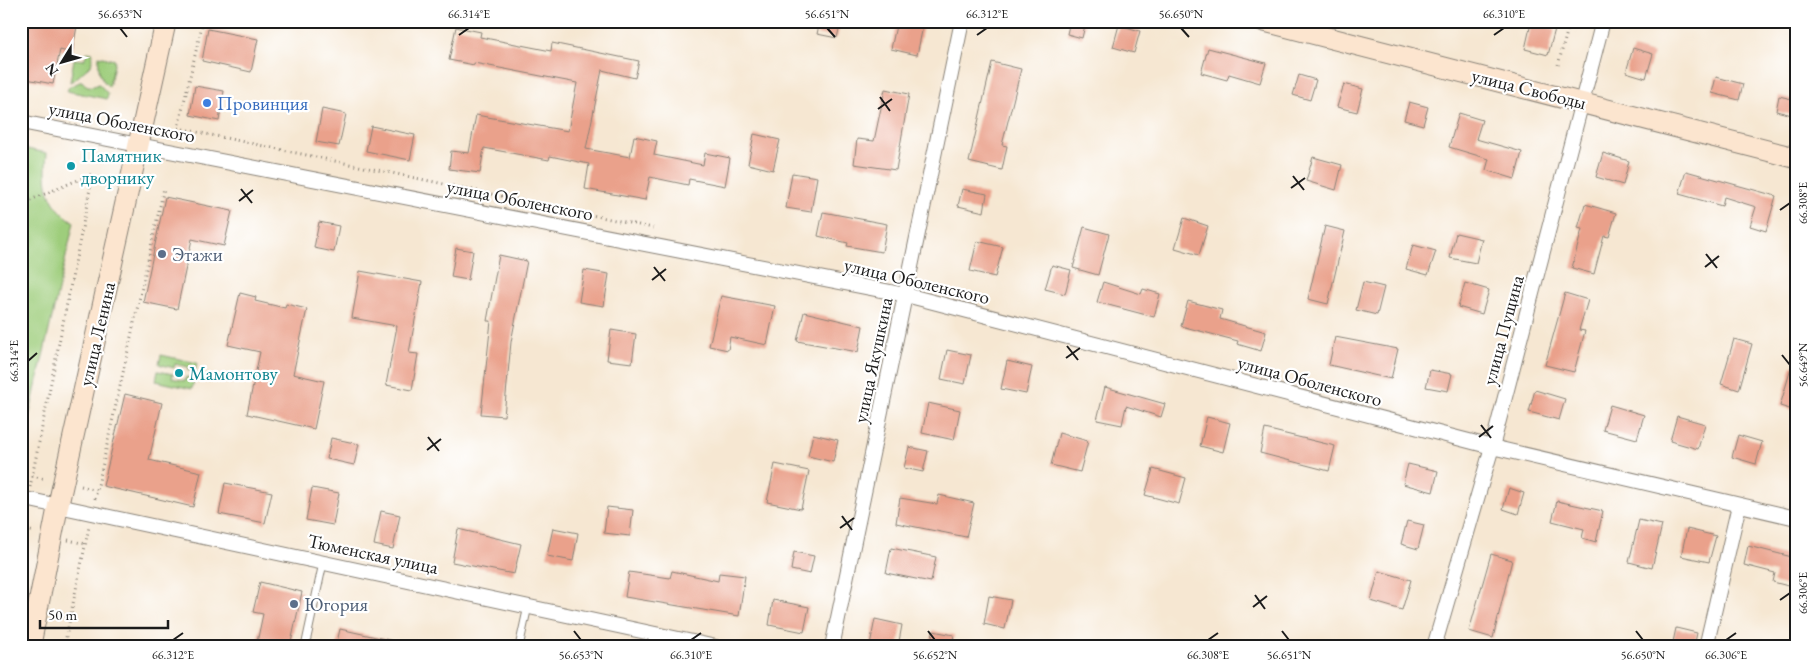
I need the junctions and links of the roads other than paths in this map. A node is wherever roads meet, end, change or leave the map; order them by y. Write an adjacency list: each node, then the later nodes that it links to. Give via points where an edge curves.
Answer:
1 (166, 21): 7 (main road, улица Ленина)
2 (962, 21): 9 (street, улица Якушкина)
3 (1263, 21): 5 (main road, улица Свободы)
4 (1603, 21): 5 (street, улица Пущина)
5 (1581, 102): 8 (main road, улица Свободы); 10 (street, улица Пущина)
6 (21, 122): 7 (street, улица Оболенского)
7 (139, 144): 9 (street, улица Оболенского); 13 (main road, улица Ленина)
8 (1796, 158)
9 (906, 295): 10 (street, улица Оболенского); 21 (street, улица Якушкина)
10 (1492, 447): 12 (street, улица Оболенского); 22 (street, улица Пущина)
11 (24, 499): 13 (street, Тюменская улица)
12 (1739, 504): 14 (street, улица Оболенского); 23 (street)
13 (58, 506): 15 (street, Тюменская улица); 17 (main road, улица Ленина)
14 (1796, 518)
15 (323, 563): 16 (street, Тюменская улица); 18 (lane)
16 (528, 606): 19 (lane); 20 (street, Тюменская улица)
17 (30, 647)
18 (305, 647)
19 (519, 647)
20 (716, 647)
21 (832, 647)
22 (1434, 647)
23 (1706, 647)

